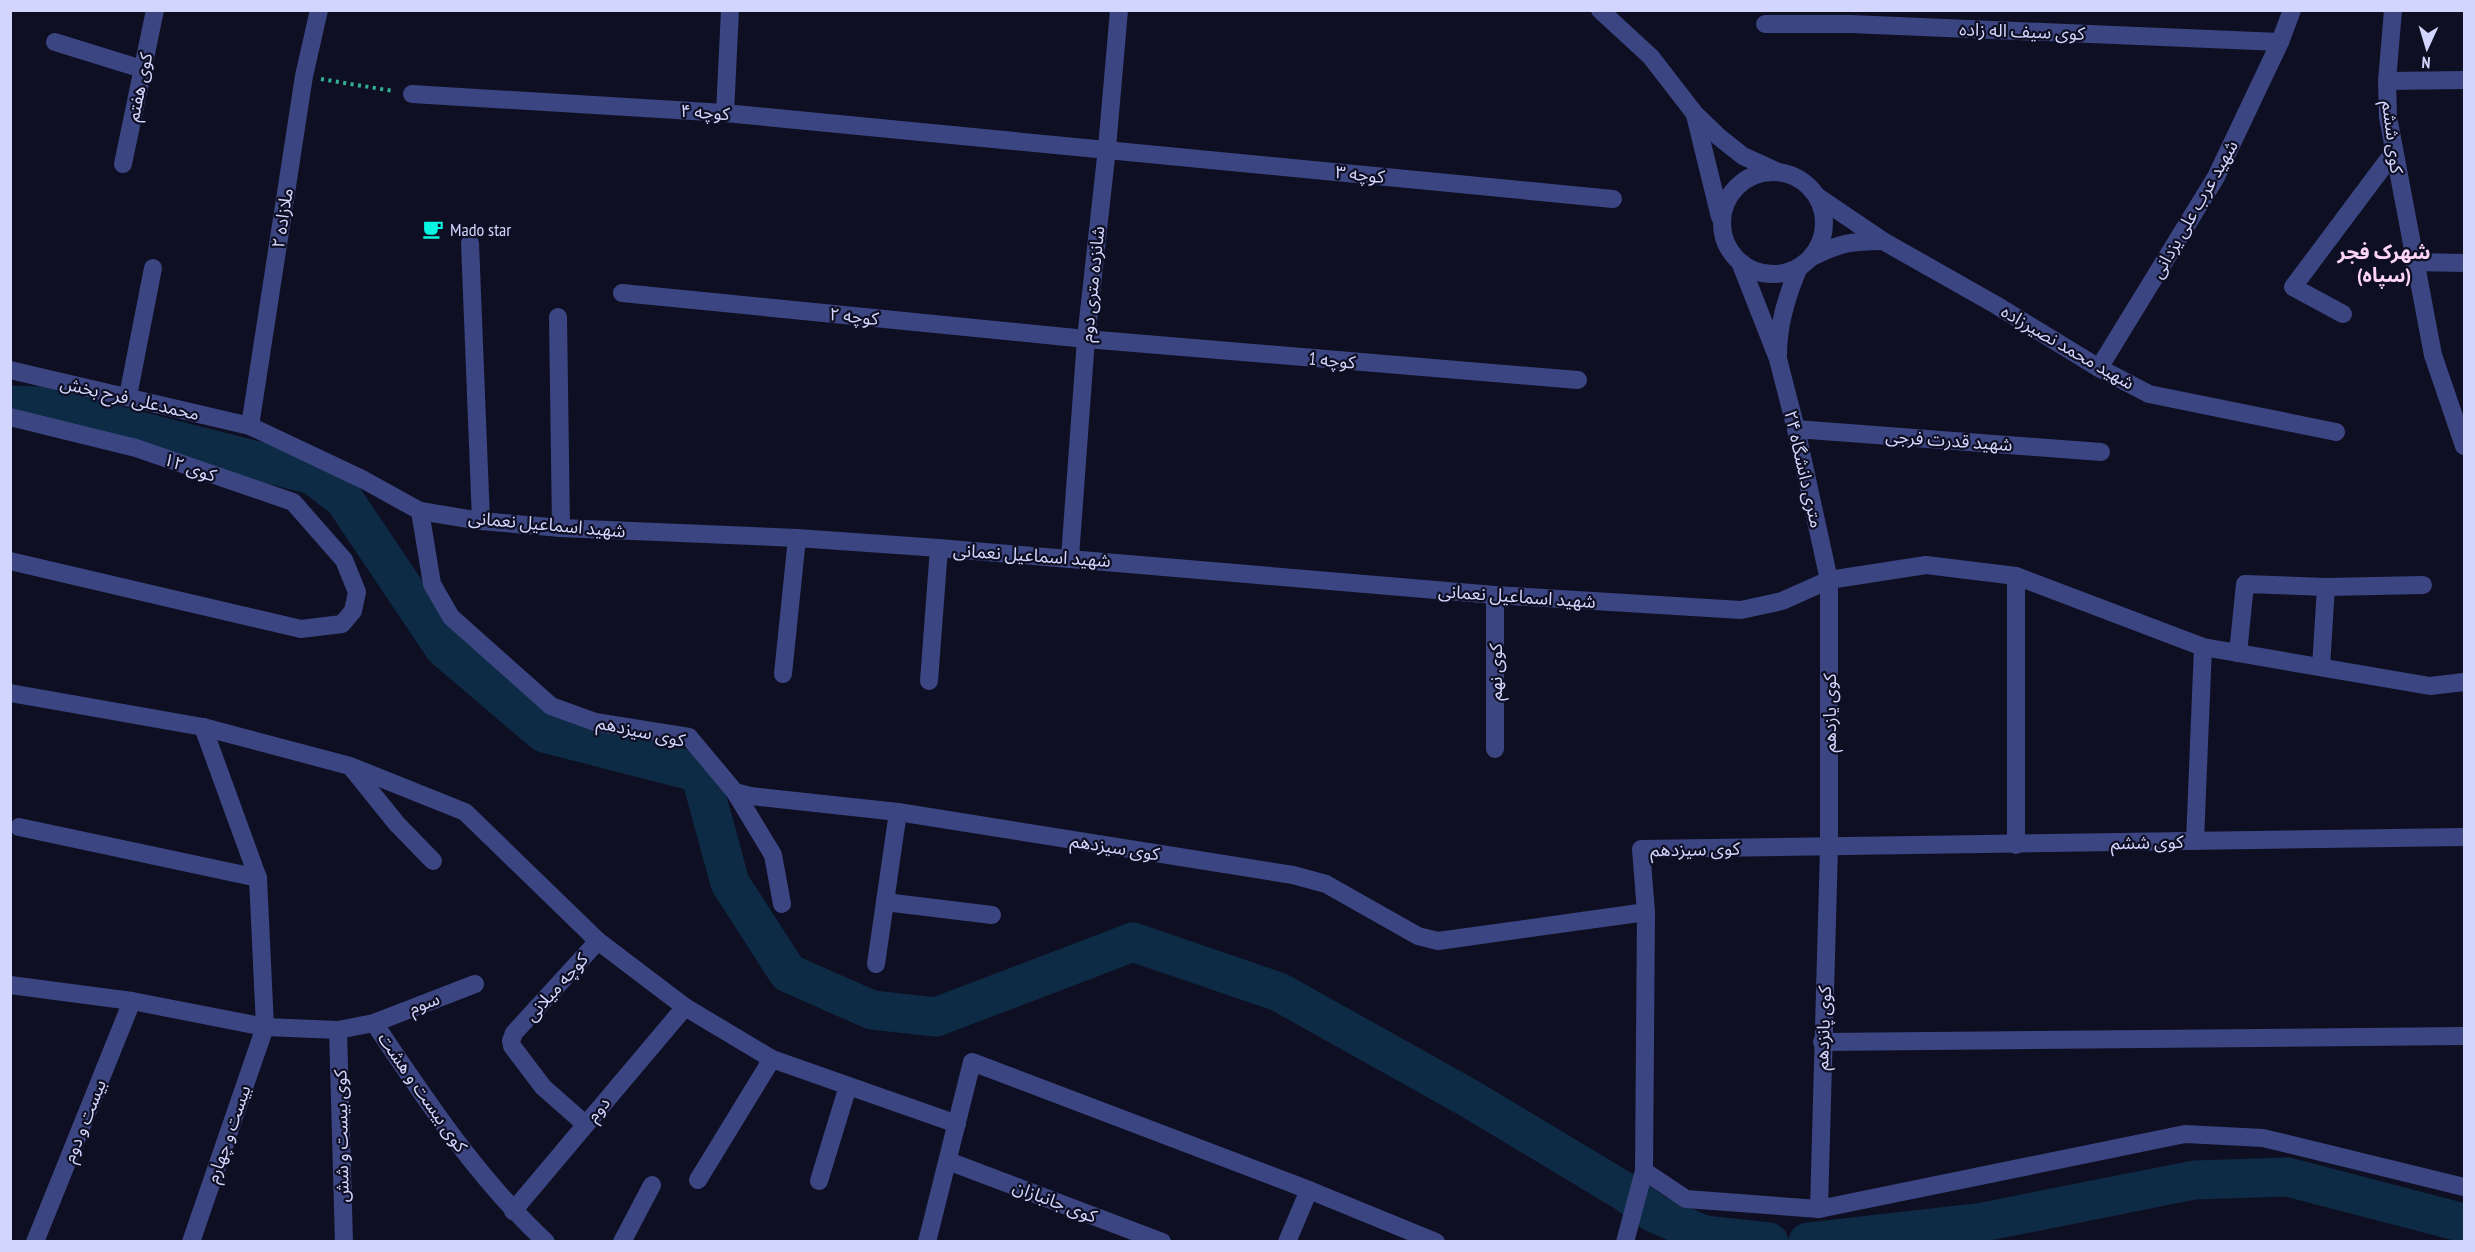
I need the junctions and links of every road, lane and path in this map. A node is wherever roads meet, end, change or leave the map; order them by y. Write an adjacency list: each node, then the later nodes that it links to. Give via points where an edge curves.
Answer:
1 (155, 10): 11 (street, کوی هفتم)
2 (319, 10): 12 (street, ملازاده ۲)
3 (730, 10): 16 (street)
4 (1119, 10): 18 (street, شانزده متری دوم)
5 (1600, 10): 17 (street, via 1651,57)
6 (2292, 10): 10 (street, شهید عرب علی یزدانی)
7 (2393, 10): 14 (street, کوی ششم)
8 (1765, 24): 10 (street, کوی سیف اله زاده, via 1851,24)
9 (55, 42): 11 (street)
10 (2280, 42): 37 (street, شهید عرب علی یزدانی, via 2216,177)
11 (142, 69): 20 (street, کوی هفتم)
12 (304, 76): 15 (path); 42 (street, ملازاده ۲)
13 (2464, 80): 14 (street)
14 (2387, 81): 19 (street, کوی ششم)
15 (412, 94): 16 (street, کوچه ۴)
16 (725, 113): 18 (street, کوچه ۴)
17 (1695, 114): 21 (street, via 1743,156); 24 (street)
18 (1107, 148): 23 (street, کوچه ۳); 35 (street, شانزده متری دوم)
19 (2394, 152): 27 (street, کوی ششم); 33 (street, via 2293,287)
20 (123, 164)
21 (1776, 171): 22 (street, via 1793,175); 24 (street, via 1743,180 1724,205)
22 (1818, 197): 25 (street, شهید محمد نصیرزاده); 29 (street, via 1825,229 1820,244)
23 (1613, 199)
24 (1721, 220): 28 (street, via 1726,243)
25 (1883, 241): 29 (street, via 1839,244); 37 (street, شهید محمد نصیرزاده)
26 (470, 243): 48 (street)
27 (2414, 261): 30 (street); 45 (street, کوی ششم, via 2433,355)
28 (1740, 262): 29 (street, via 1753,271 1769,274 1785,273); 36 (street, ۲۴ متری دانشگاه)
29 (1806, 262): 36 (street, ۲۴ متری دانشگاه, via 1789,292)
30 (2464, 263)
31 (153, 268): 40 (street)
32 (622, 293): 35 (street, کوچه ۲)
33 (2343, 314)
34 (558, 317): 49 (street)
35 (1086, 339): 39 (street, کوچه 1); 52 (street, شانزده متری دوم)
36 (1778, 359): 43 (street, ۲۴ متری دانشگاه)
37 (2099, 368): 44 (street, شهید محمد نصیرزاده, via 2149,394)
38 (10, 370): 40 (street, محمدعلی فرح بخش)
39 (1578, 380)
40 (128, 396): 42 (street, محمدعلی فرح بخش)
41 (10, 417): 53 (street, کوی ۱۲, via 136,448 293,502 344,560 357,592 353,611 342,624 302,628)
42 (250, 426): 47 (street, شهید اسماعیل نعمانی)
43 (1796, 429): 46 (street, شهید قدرت فرجی); 55 (street, ۲۴ متری دانشگاه)
44 (2336, 432)
45 (2464, 446)
46 (2101, 452)
47 (420, 511): 48 (street, شهید اسماعیل نعمانی); 69 (street, کوی سیزدهم, via 432,584 451,617 551,706 595,722 689,737)
48 (481, 520): 49 (street, شهید اسماعیل نعمانی)
49 (561, 528): 50 (street, شهید اسماعیل نعمانی)
50 (797, 538): 51 (street, شهید اسماعیل نعمانی); 62 (street)
51 (939, 548): 52 (street, شهید اسماعیل نعمانی); 63 (street)
52 (1070, 557): 58 (street, شهید اسماعیل نعمانی)
53 (10, 561)
54 (2016, 576): 55 (street, شهید اسماعیل نعمانی, via 1926,565); 59 (street, شهید اسماعیل نعمانی); 74 (street)
55 (1829, 580): 58 (street, شهید اسماعیل نعمانی, via 1782,601 1741,610); 75 (street, کوی یازدهم)
56 (2423, 585): 57 (street)
57 (2326, 586): 60 (street, via 2245,584); 61 (street)
58 (1495, 595): 67 (street, کوی نهم)
59 (2203, 647): 60 (street, شهید اسماعیل نعمانی); 73 (street)
60 (2238, 653): 61 (street, شهید اسماعیل نعمانی)
61 (2321, 667): 64 (street, شهید اسماعیل نعمانی, via 2430,686)
62 (783, 674)
63 (929, 681)
64 (2464, 682)
65 (10, 693): 66 (street)
66 (203, 727): 68 (street); 77 (street)
67 (1495, 749)
68 (350, 766): 76 (street); 82 (street, via 465,812)
69 (735, 792): 70 (street, کوی سیزدهم, via 766,799); 79 (street, via 773,855)
70 (897, 812): 78 (street); 80 (street, کوی سیزدهم, via 1293,875 1326,884 1418,936 1438,941)
71 (19, 827): 77 (street)
72 (2464, 837): 73 (street, کوی ششم)
73 (2195, 841): 74 (street, کوی ششم)
74 (2016, 845): 75 (street, کوی ششم)
75 (1829, 847): 80 (street, کوی سیزدهم, via 1641,849); 92 (street, کوی پانزدهم)
76 (433, 861)
77 (258, 878): 89 (street)
78 (885, 902): 81 (street); 83 (street)
79 (782, 904)
80 (1646, 912): 98 (street)
81 (992, 915)
82 (598, 941): 87 (street); 95 (street, کوچه میلانی, via 510,1041 543,1087)
83 (876, 964)
84 (475, 984): 88 (street, سوم)
85 (10, 985): 86 (street, کوی بیست و هشت)
86 (132, 1001): 89 (street, کوی بیست و هشت); 107 (street, بیست و دوم)
87 (685, 1007): 93 (street); 95 (street, دوم)
88 (374, 1023): 90 (street, کوی بیست و هشت); 105 (street, کوی بیست و هشت, via 446,1128)
89 (265, 1027): 90 (street, کوی بیست و هشت); 108 (street, بیست و چهارم)
90 (338, 1030): 109 (street, کوی بیست و شش)
91 (2464, 1036): 92 (street)
92 (1822, 1042): 104 (street, کوی پانزدهم)
93 (772, 1059): 94 (street); 99 (street)
94 (848, 1086): 96 (street); 100 (street)
95 (585, 1124): 105 (street, دوم)
96 (957, 1124): 97 (street); 103 (street, via 972,1062)
97 (948, 1161): 112 (street); 113 (street, کوی جانبازان)
98 (1644, 1171): 104 (street, via 1686,1199); 106 (street)
99 (698, 1180)
100 (819, 1181)
101 (652, 1185): 111 (street)
102 (2464, 1187): 104 (street, via 2263,1138 2185,1134)
103 (1309, 1190): 114 (street); 115 (street)
104 (1819, 1209)
105 (513, 1211): 110 (street, کوی بیست و هشت)
106 (1628, 1237)
107 (35, 1242)
108 (191, 1242)
109 (344, 1242)
110 (546, 1242)
111 (622, 1242)
112 (927, 1242)
113 (1162, 1242)
114 (1287, 1242)
115 (1436, 1242)

